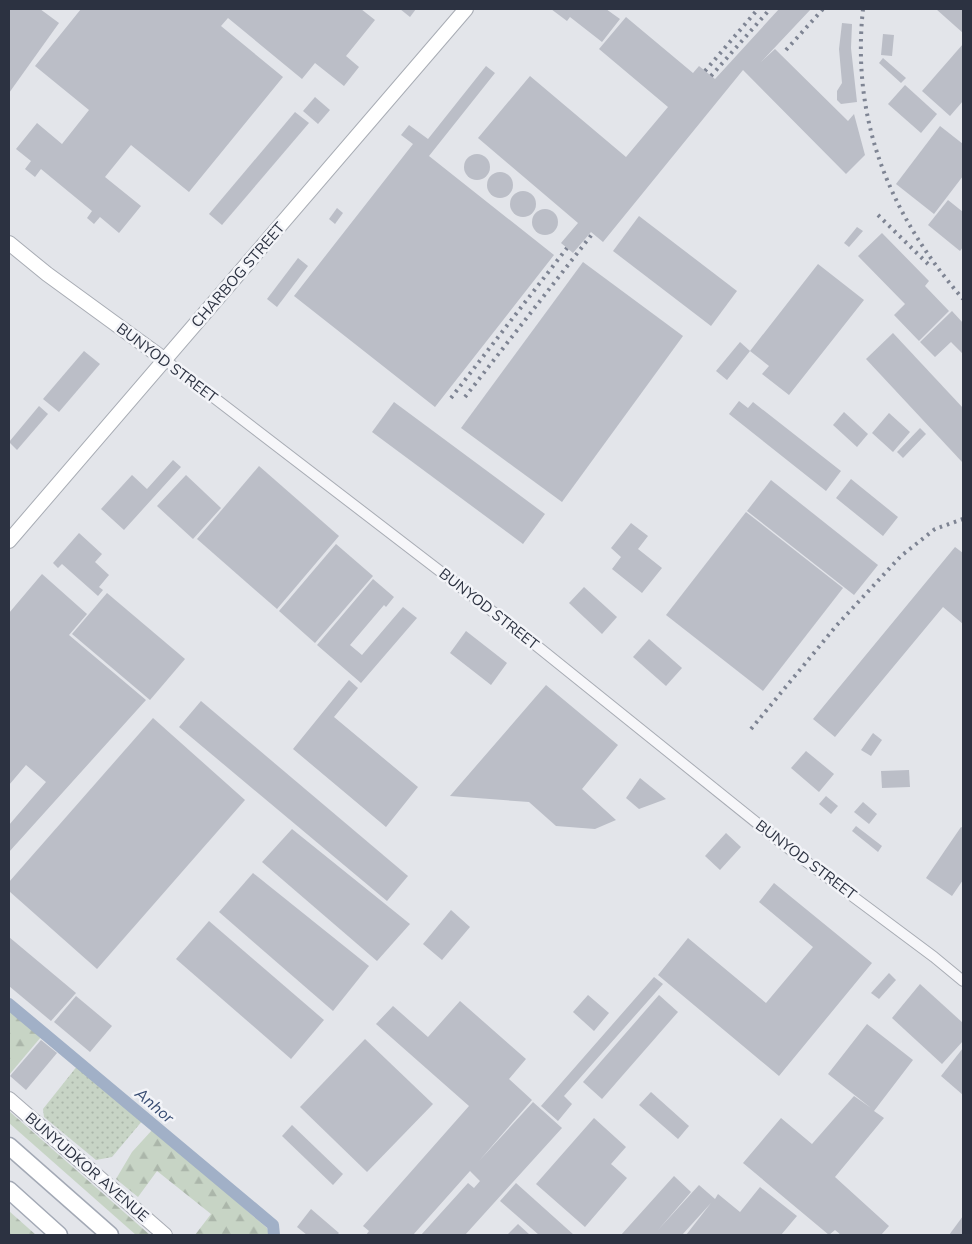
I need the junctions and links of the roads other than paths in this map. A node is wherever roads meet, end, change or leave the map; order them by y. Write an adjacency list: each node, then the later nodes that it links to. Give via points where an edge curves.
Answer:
1 (466, 9): 3 (street, CHARBOG STREET)
2 (9, 243): 3 (street, BUNYOD STREET)
3 (165, 360): 4 (street, CHARBOG STREET); 5 (street, BUNYOD STREET, via 527,638 788,848)
4 (9, 540)
5 (963, 981)
6 (9, 1099): 11 (street, BUNYUDKOR AVENUE)
7 (9, 1146): 10 (main road)
8 (9, 1190): 9 (main road)
9 (59, 1235)
10 (110, 1235)
11 (165, 1235)

